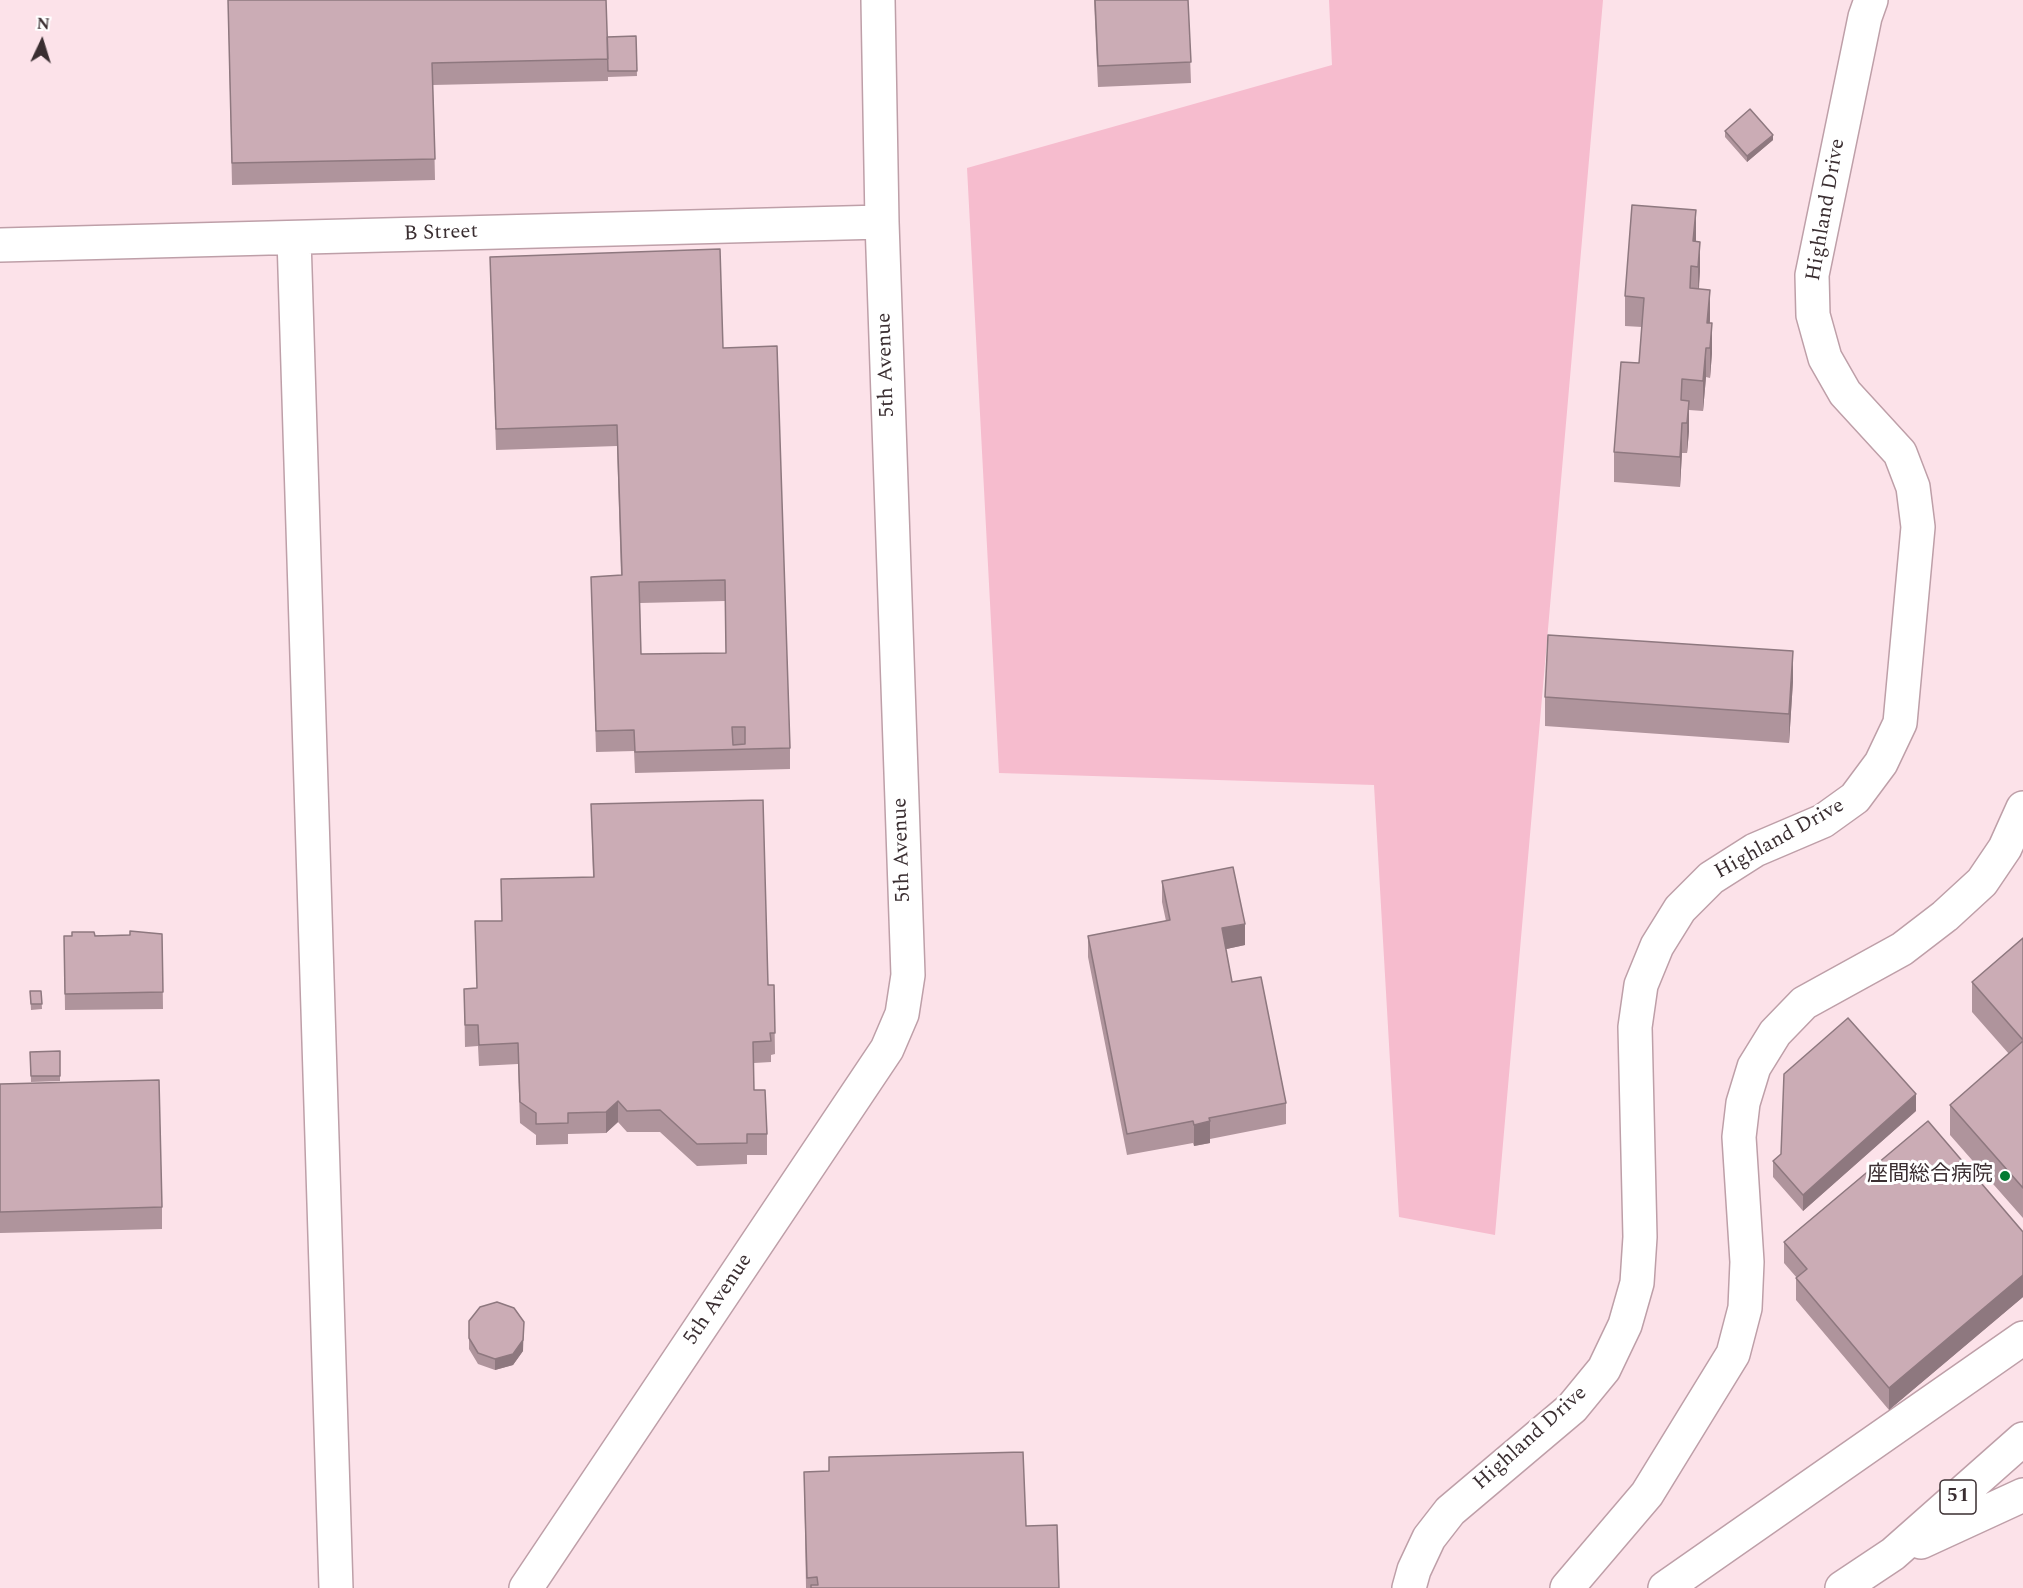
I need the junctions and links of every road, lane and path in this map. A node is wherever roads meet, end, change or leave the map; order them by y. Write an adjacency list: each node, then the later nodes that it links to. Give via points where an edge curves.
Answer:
1 (878, 0): 3 (main road, 5th Avenue)
2 (1871, 0): 15 (main road, Highland Drive, via 1812,274 1813,315 1825,358 1845,393 1900,453 1913,487 1918,527 1900,723 1881,763 1855,798 1822,820 1755,850 1711,878 1680,909 1657,946 1641,985 1635,1027 1640,1237 1636,1283 1625,1325 1604,1369 1572,1408 1450,1511 1429,1538)
3 (882, 222): 4 (main road, B Street); 14 (main road, 5th Avenue, via 908,975 902,1014 887,1049)
4 (294, 238): 5 (main road, B Street); 13 (main road)
5 (0, 245)
6 (2023, 808): 16 (main road, via 2005,848 1982,882 1902,949 1804,1002 1775,1033 1754,1067 1743,1103 1739,1137 1747,1262 1744,1308 1733,1354 1647,1494)
7 (2023, 1338): 17 (main road)
8 (2023, 1439): 12 (main road, 51)
9 (2023, 1476): 11 (main road, 51)
10 (2023, 1495): 11 (main road, 51)
11 (1966, 1522): 12 (main road, 51)
12 (1893, 1554): 18 (main road, 51)
13 (336, 1588)
14 (526, 1588)
15 (1409, 1588)
16 (1567, 1588)
17 (1665, 1588)
18 (1842, 1588)

